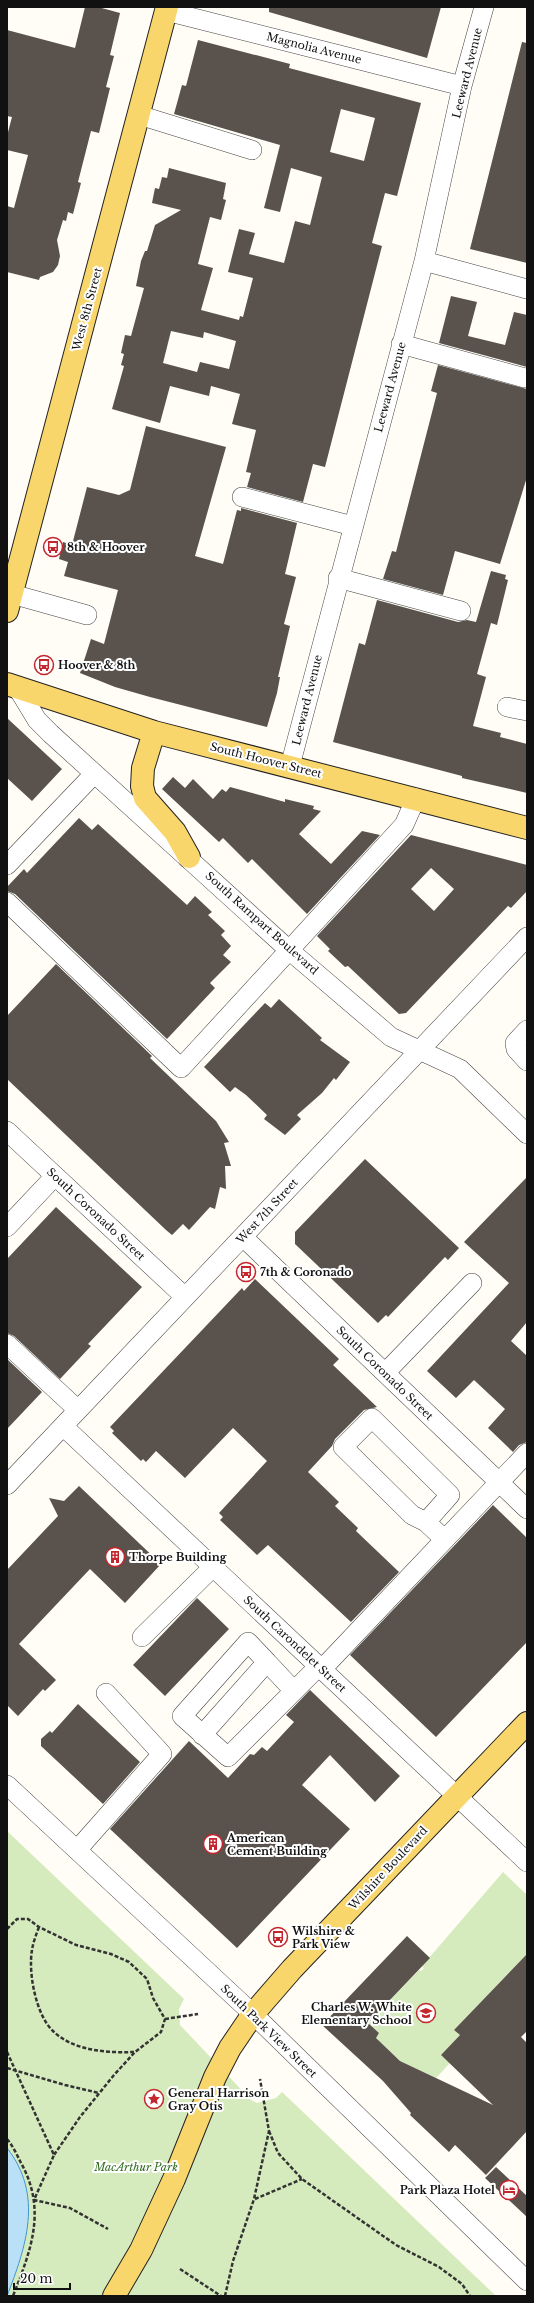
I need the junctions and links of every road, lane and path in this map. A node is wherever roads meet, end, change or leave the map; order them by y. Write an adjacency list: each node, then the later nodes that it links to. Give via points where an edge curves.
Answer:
1 (484, 7): 3 (street, Leeward Avenue)
2 (166, 9): 3 (street, Magnolia Avenue); 4 (main road, West 8th Street)
3 (462, 86): 6 (street, Leeward Avenue)
4 (139, 115): 5 (street); 13 (main road, West 8th Street)
5 (252, 150)
6 (424, 261): 7 (street); 8 (street, Leeward Avenue)
7 (527, 289)
8 (401, 344): 9 (street); 11 (street, Leeward Avenue)
9 (525, 378)
10 (242, 497): 11 (street)
11 (352, 526): 12 (street, Leeward Avenue)
12 (338, 578): 14 (street); 20 (street, Leeward Avenue)
13 (9, 603): 15 (street)
14 (461, 611)
15 (87, 615)
16 (12, 685): 19 (main road, South Hoover Street); 21 (street, South Rampart Boulevard, via 37,720)
17 (507, 707): 18 (street)
18 (527, 711)
19 (154, 732): 20 (main road, South Hoover Street); 24 (main road, via 143,768 142,786 145,798 175,832)
20 (290, 766): 22 (main road, South Hoover Street)
21 (94, 774): 24 (street, South Rampart Boulevard); 25 (street)
22 (416, 798): 23 (main road, South Hoover Street); 28 (street, via 404,825)
23 (527, 828)
24 (189, 857): 28 (street, South Rampart Boulevard)
25 (7, 866)
26 (7, 902): 28 (street, via 180,1068)
27 (527, 937): 30 (street, West 7th Street)
28 (289, 950): 30 (street, South Rampart Boulevard, via 391,1037)
29 (527, 1030): 31 (street, via 515,1043 516,1049)
30 (419, 1049): 33 (street, South Rampart Boulevard, via 460,1069); 36 (street, West 7th Street)
31 (527, 1061)
32 (7, 1131): 34 (street, South Coronado Street)
33 (527, 1134)
34 (55, 1176): 35 (street); 38 (street, South Coronado Street)
35 (7, 1227)
36 (243, 1237): 38 (street, West 7th Street); 40 (street, South Coronado Street)
37 (472, 1283): 40 (street)
38 (185, 1297): 41 (street, West 7th Street)
39 (7, 1344): 41 (street)
40 (385, 1373): 44 (street, South Coronado Street)
41 (78, 1410): 42 (street, West 7th Street)
42 (63, 1426): 45 (street, West 7th Street); 49 (street, South Carondelet Street)
43 (527, 1453): 44 (street)
44 (500, 1483): 46 (street, South Coronado Street); 48 (street)
45 (7, 1485)
46 (527, 1509)
47 (426, 1522): 47 (street, via 412,1515 343,1447 372,1418 450,1495); 48 (street)
48 (444, 1539): 52 (street)
49 (213, 1567): 50 (street); 52 (street, South Carondelet Street)
50 (142, 1638)
51 (267, 1662): 53 (street); 56 (street); 56 (street, via 248,1642 182,1716)
52 (320, 1668): 53 (street); 58 (street, South Carondelet Street)
53 (294, 1691): 56 (street, via 228,1757)
54 (106, 1693): 59 (street, via 162,1754)
55 (527, 1722): 58 (main road, Wilshire Boulevard)
56 (202, 1735)
57 (7, 1784): 59 (street, South Park View Street)
58 (456, 1796): 60 (street, South Carondelet Street); 64 (main road, Wilshire Boulevard, via 292,1969)
59 (77, 1850): 64 (street, South Park View Street)
60 (527, 1862)
61 (39, 1927): 62 (path, via 28,1919 17,1919); 65 (path, via 76,1945 111,1954 129,1962 146,1979); 67 (path, via 32,1951 32,1986 40,2010 53,2031 90,2049 110,2053)
62 (7, 1929)
63 (198, 2014): 65 (path)
64 (253, 2014): 80 (street, South Park View Street); 82 (main road, Wilshire Boulevard, via 230,2048 215,2077 174,2179 141,2250)
65 (165, 2019): 67 (path, via 161,2032)
66 (7, 2052): 69 (path)
67 (135, 2052): 71 (path)
68 (7, 2068): 69 (path)
69 (16, 2070): 71 (path); 74 (path)
70 (260, 2079): 72 (path)
71 (100, 2093): 74 (path)
72 (268, 2131): 75 (path, via 278,2153); 76 (path)
73 (7, 2139): 77 (path, via 26,2171)
74 (54, 2155): 77 (path)
75 (302, 2179): 76 (path); 85 (path, via 396,2245 439,2267 462,2284)
76 (254, 2199): 84 (path, via 233,2261)
77 (34, 2200): 78 (path, via 70,2208); 81 (path, via 35,2228 30,2252)
78 (108, 2229)
79 (180, 2269): 83 (path)
80 (527, 2281)
81 (13, 2296)
82 (114, 2296)
83 (221, 2296)
84 (225, 2296)
85 (470, 2296)

